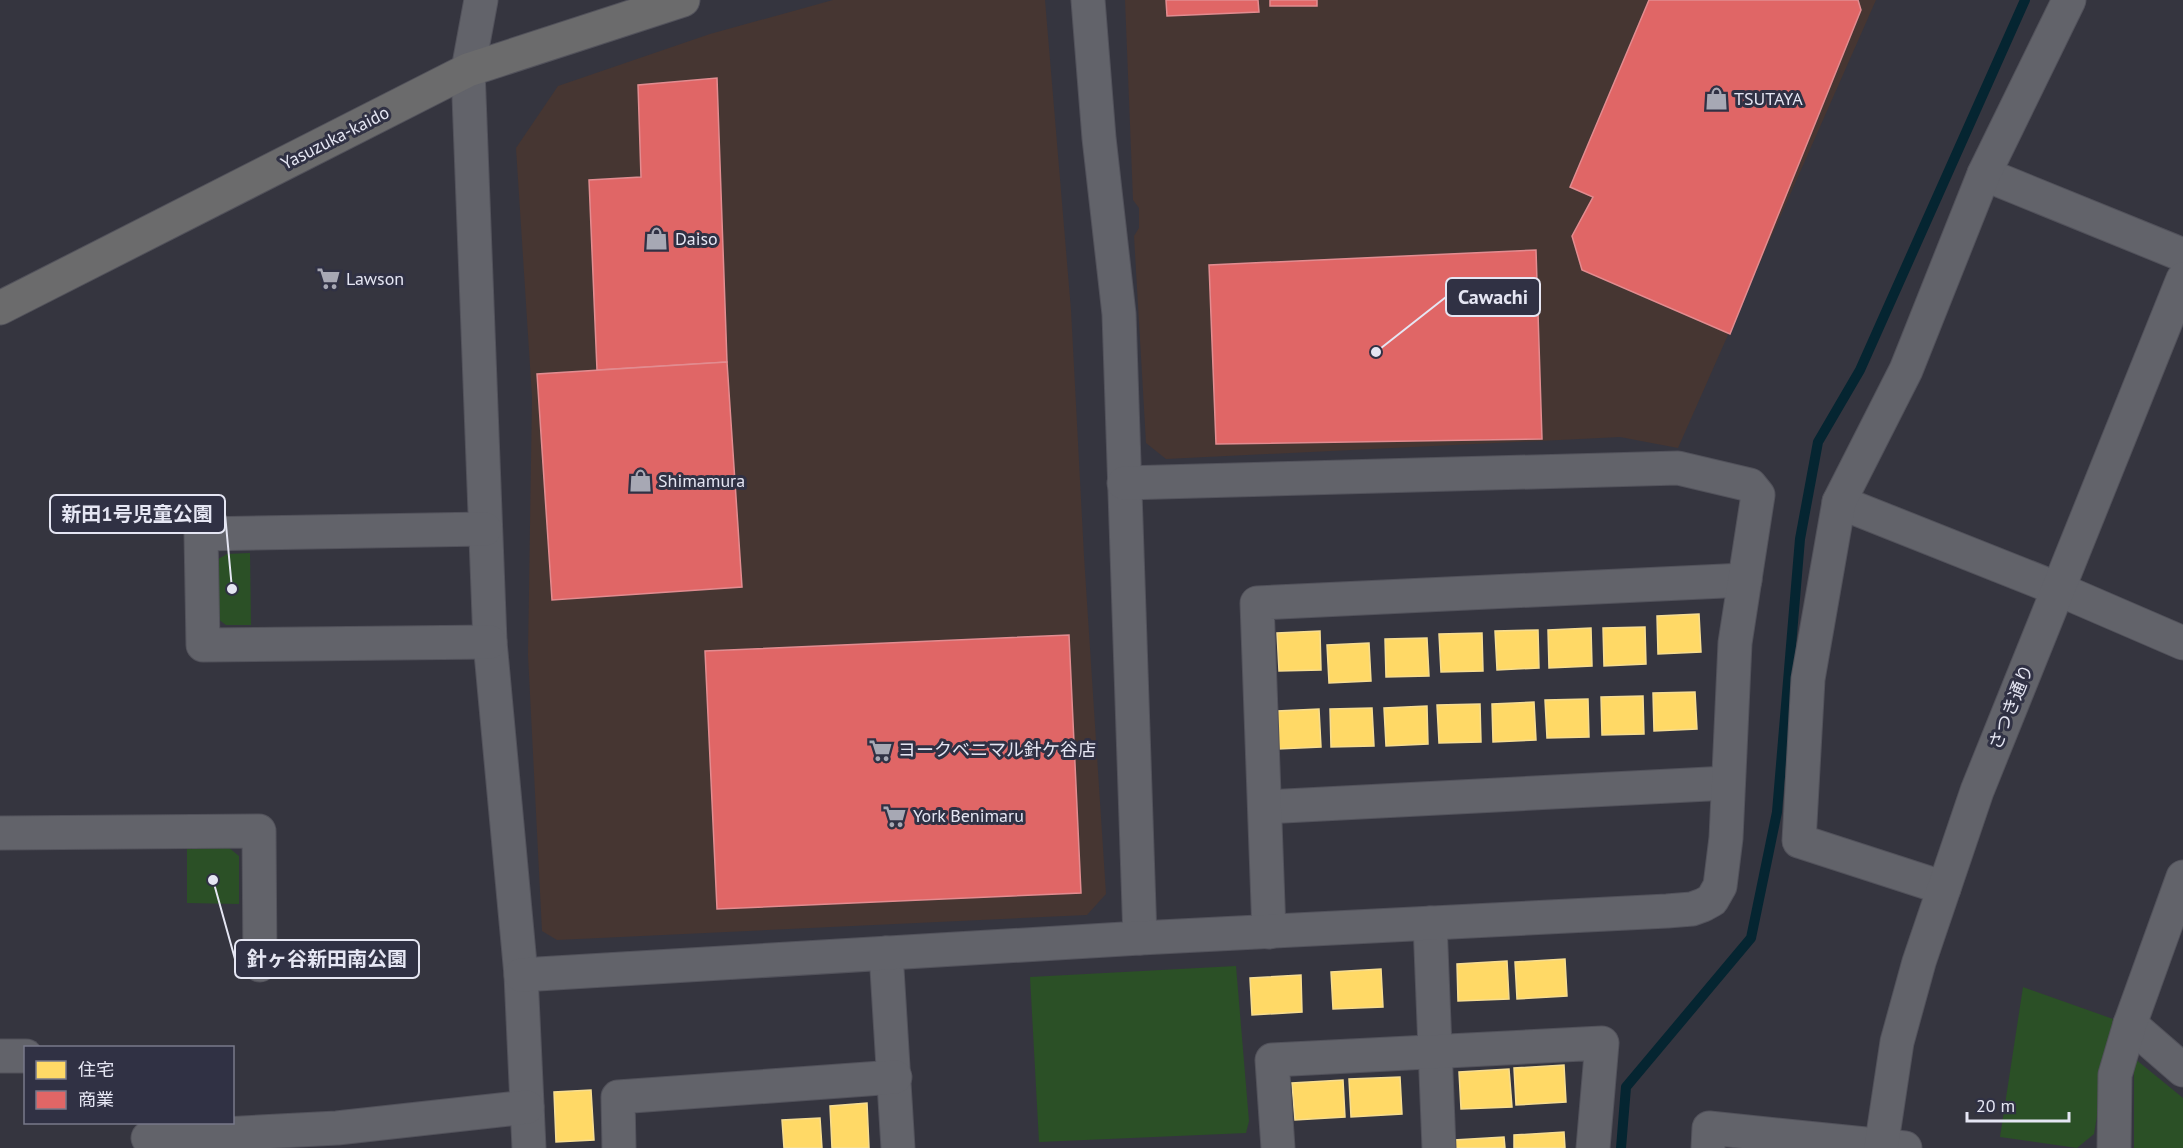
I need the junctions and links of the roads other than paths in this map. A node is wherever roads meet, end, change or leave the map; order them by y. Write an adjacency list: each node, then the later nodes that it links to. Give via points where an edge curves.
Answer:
1 (481, 0): 5 (street)
2 (683, 0): 5 (main road, Yasuzuka-kaido)
3 (1088, 0): 10 (street, via 1119,314)
4 (2069, 0): 6 (street)
5 (468, 70): 9 (main road, Yasuzuka-kaido); 12 (street)
6 (1984, 174): 7 (street); 11 (street, via 1906,370)
7 (2183, 255)
8 (2183, 279): 14 (street, さつき通り)
9 (0, 308)
10 (1124, 483): 13 (street, via 1678,468 1750,485 1758,495); 24 (street)
11 (1839, 502): 14 (street); 21 (street, via 1808,679 1799,841)
12 (485, 529): 15 (street); 15 (street, via 201,534 203,645)
13 (1745, 580): 17 (street, via 1735,643); 18 (street, via 1257,603)
14 (2058, 589): 16 (street); 21 (street, さつき通り, via 1977,791)
15 (490, 642): 27 (street)
16 (2183, 643)
17 (1728, 783): 18 (street); 22 (street, via 1720,886 1712,900 1703,905 1667,911)
18 (1265, 807): 23 (street)
19 (0, 833): 26 (street, via 259,831)
20 (2183, 877): 28 (street)
21 (1944, 888): 36 (street, さつき通り, via 1897,1042)
22 (1430, 923): 23 (street); 29 (street)
23 (1269, 932): 24 (street)
24 (1140, 938): 25 (street)
25 (886, 953): 27 (street); 33 (street)
26 (260, 965)
27 (521, 975): 34 (street)
28 (2130, 1024): 32 (street); 45 (street, via 2115,1075)
29 (1435, 1051): 41 (street, via 1272,1060); 42 (street); 43 (street, via 1602,1043)
30 (0, 1056): 31 (street)
31 (24, 1056)
32 (2183, 1070)
33 (895, 1077): 38 (street, via 618,1097); 39 (street)
34 (527, 1107): 35 (street, via 337,1128); 37 (street)
35 (148, 1136)
36 (1889, 1147): 44 (street, via 1709,1128)
37 (529, 1148)
38 (620, 1148)
39 (898, 1148)
40 (1269, 1148): 41 (street)
41 (1278, 1148)
42 (1438, 1148)
43 (1593, 1148)
44 (1708, 1148)
45 (2114, 1148)

